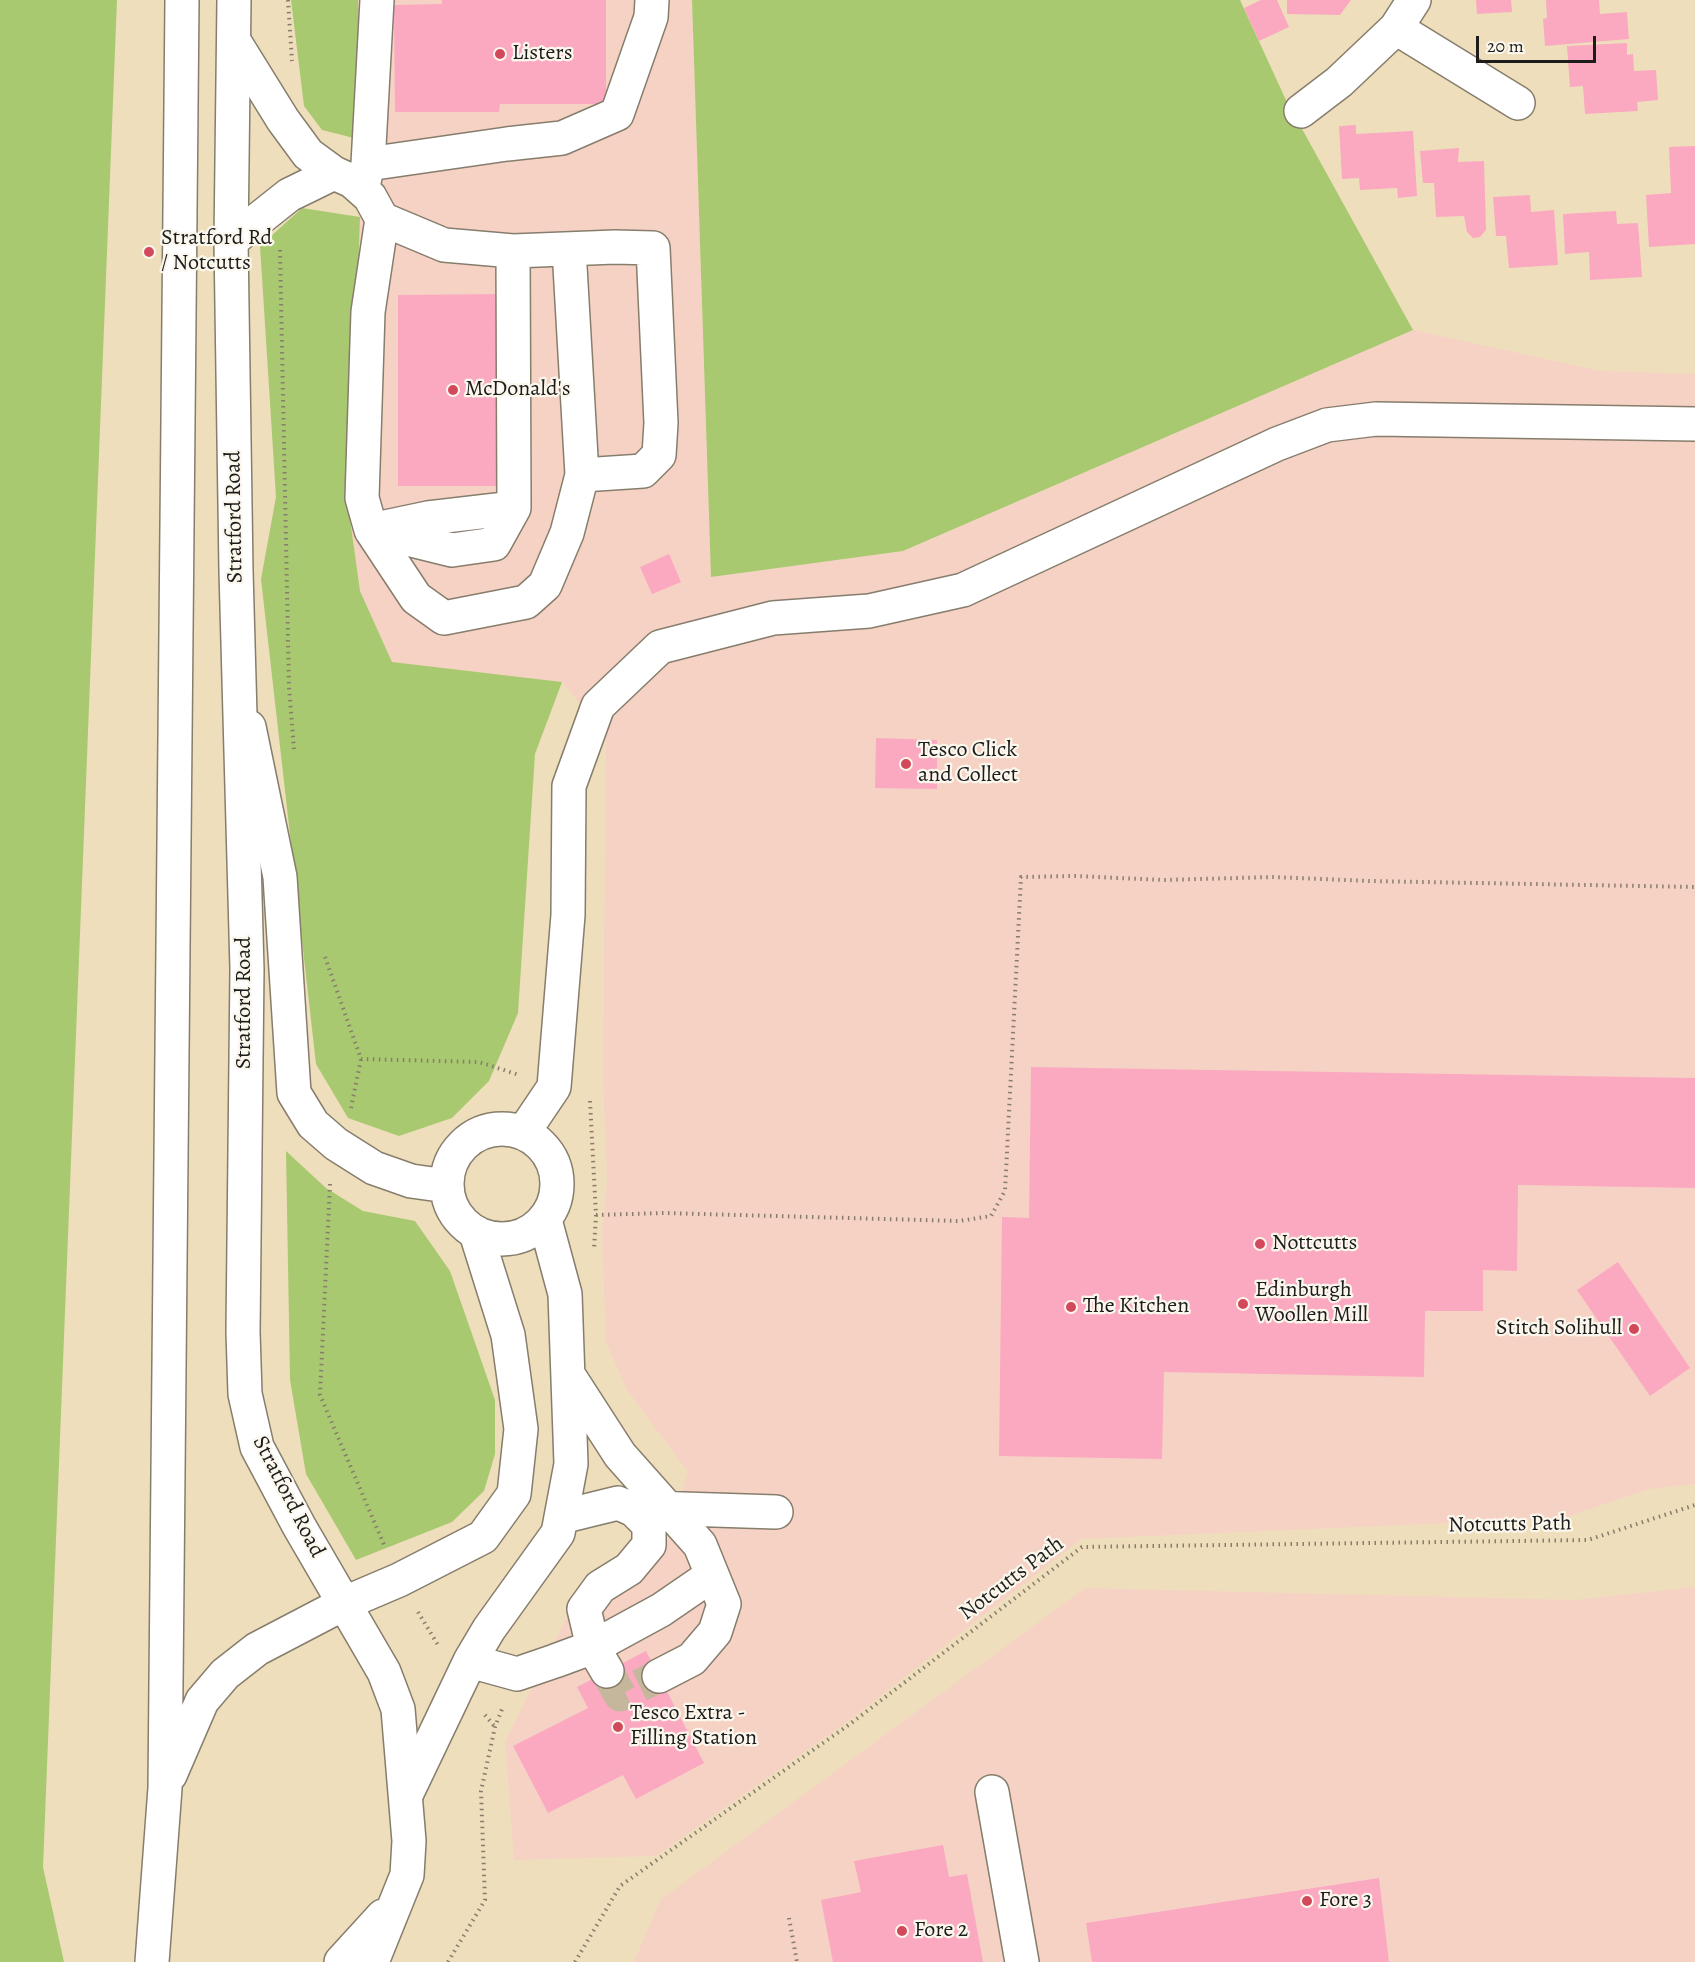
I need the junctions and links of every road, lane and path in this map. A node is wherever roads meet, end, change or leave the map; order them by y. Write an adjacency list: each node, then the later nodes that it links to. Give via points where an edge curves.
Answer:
1 (182, 0): 47 (main road)
2 (234, 0): 7 (main road, Stratford Road)
3 (377, 0): 11 (main road)
4 (652, 0): 11 (main road, via 651,17 617,114 561,138 507,144)
5 (1414, 0): 6 (main road)
6 (1396, 28): 8 (main road); 9 (main road)
7 (234, 41): 10 (main road, via 308,154); 13 (main road, Stratford Road)
8 (1518, 103)
9 (1302, 111)
10 (334, 173): 11 (main road, via 352,181); 13 (main road, via 289,195)
11 (365, 177): 12 (main road, via 370,198)
12 (382, 219): 16 (main road, via 444,245); 19 (main road, via 368,312 362,498)
13 (231, 241): 20 (main road, Stratford Road)
14 (279, 247): 21 (path, via 289,687)
15 (569, 249): 16 (main road); 18 (main road); 18 (main road, via 653,249 659,456 643,471)
16 (513, 250): 19 (main road, via 514,508 494,544 452,550)
17 (1695, 424): 25 (main road, via 1376,419 1327,425 1277,444 963,590 869,611 773,618 660,647 598,706 569,786 567,915)
18 (582, 475): 19 (main road, via 567,533 545,585 526,602 444,618 416,598)
19 (371, 530)
20 (240, 681): 27 (main road, via 280,877 294,1093 313,1124); 41 (main road, Stratford Road, via 247,969 245,1394 257,1447 298,1526)
21 (295, 758)
22 (1695, 887): 29 (path, via 1274,877 1021,877 1005,1191 991,1216 959,1221 664,1213)
23 (325, 957): 24 (path)
24 (361, 1059): 25 (path, via 479,1062); 27 (path, via 350,1112)
25 (554, 1087): 26 (main road); 29 (path, via 589,1090)
26 (523, 1133): 28 (main road, via 501,1128 473,1136 459,1149 449,1167); 30 (main road, via 539,1143 556,1172 557,1193)
27 (336, 1144): 28 (main road, via 374,1168 411,1181); 40 (path, via 330,1186 320,1395)
28 (447, 1186): 31 (main road, via 457,1216)
29 (596, 1215): 32 (path)
30 (545, 1220): 31 (main road, via 530,1232 510,1239); 33 (main road, via 565,1294)
31 (477, 1233): 40 (main road, via 508,1335 521,1429 513,1494 483,1537)
32 (594, 1251)
33 (568, 1374): 35 (main road, via 620,1455); 38 (main road, via 571,1464)
34 (1695, 1505): 57 (path, Notcutts Path, via 1588,1540 1082,1547 850,1724 621,1886)
35 (666, 1507): 36 (main road); 37 (main road); 39 (main road, via 700,1545)
36 (634, 1510): 38 (main road, via 618,1503); 42 (main road, via 649,1525 649,1545 628,1569 600,1587 584,1609)
37 (776, 1512)
38 (561, 1517): 43 (main road, via 558,1533 489,1629)
39 (712, 1575): 42 (main road); 45 (main road, via 724,1604 715,1632 692,1659)
40 (399, 1580): 41 (main road); 43 (path)
41 (345, 1603): 47 (main road, via 257,1649 225,1674 202,1701); 49 (main road, Stratford Road, via 384,1672 398,1709)
42 (600, 1659): 44 (main road)
43 (465, 1672): 44 (main road); 46 (path); 49 (main road)
44 (517, 1674): 46 (path)
45 (659, 1676)
46 (495, 1727): 56 (path, via 481,1791 485,1900)
47 (165, 1788): 52 (main road)
48 (992, 1792): 59 (main road)
49 (406, 1796): 50 (main road, Stratford Road, via 410,1841 406,1875)
50 (393, 1906): 54 (main road); 55 (main road, Stratford Road)
51 (789, 1918): 58 (path)
52 (153, 1951): 53 (main road)
53 (178, 1962)
54 (341, 1962)
55 (372, 1962)
56 (448, 1962)
57 (575, 1962)
58 (797, 1962)
59 (1022, 1962)

